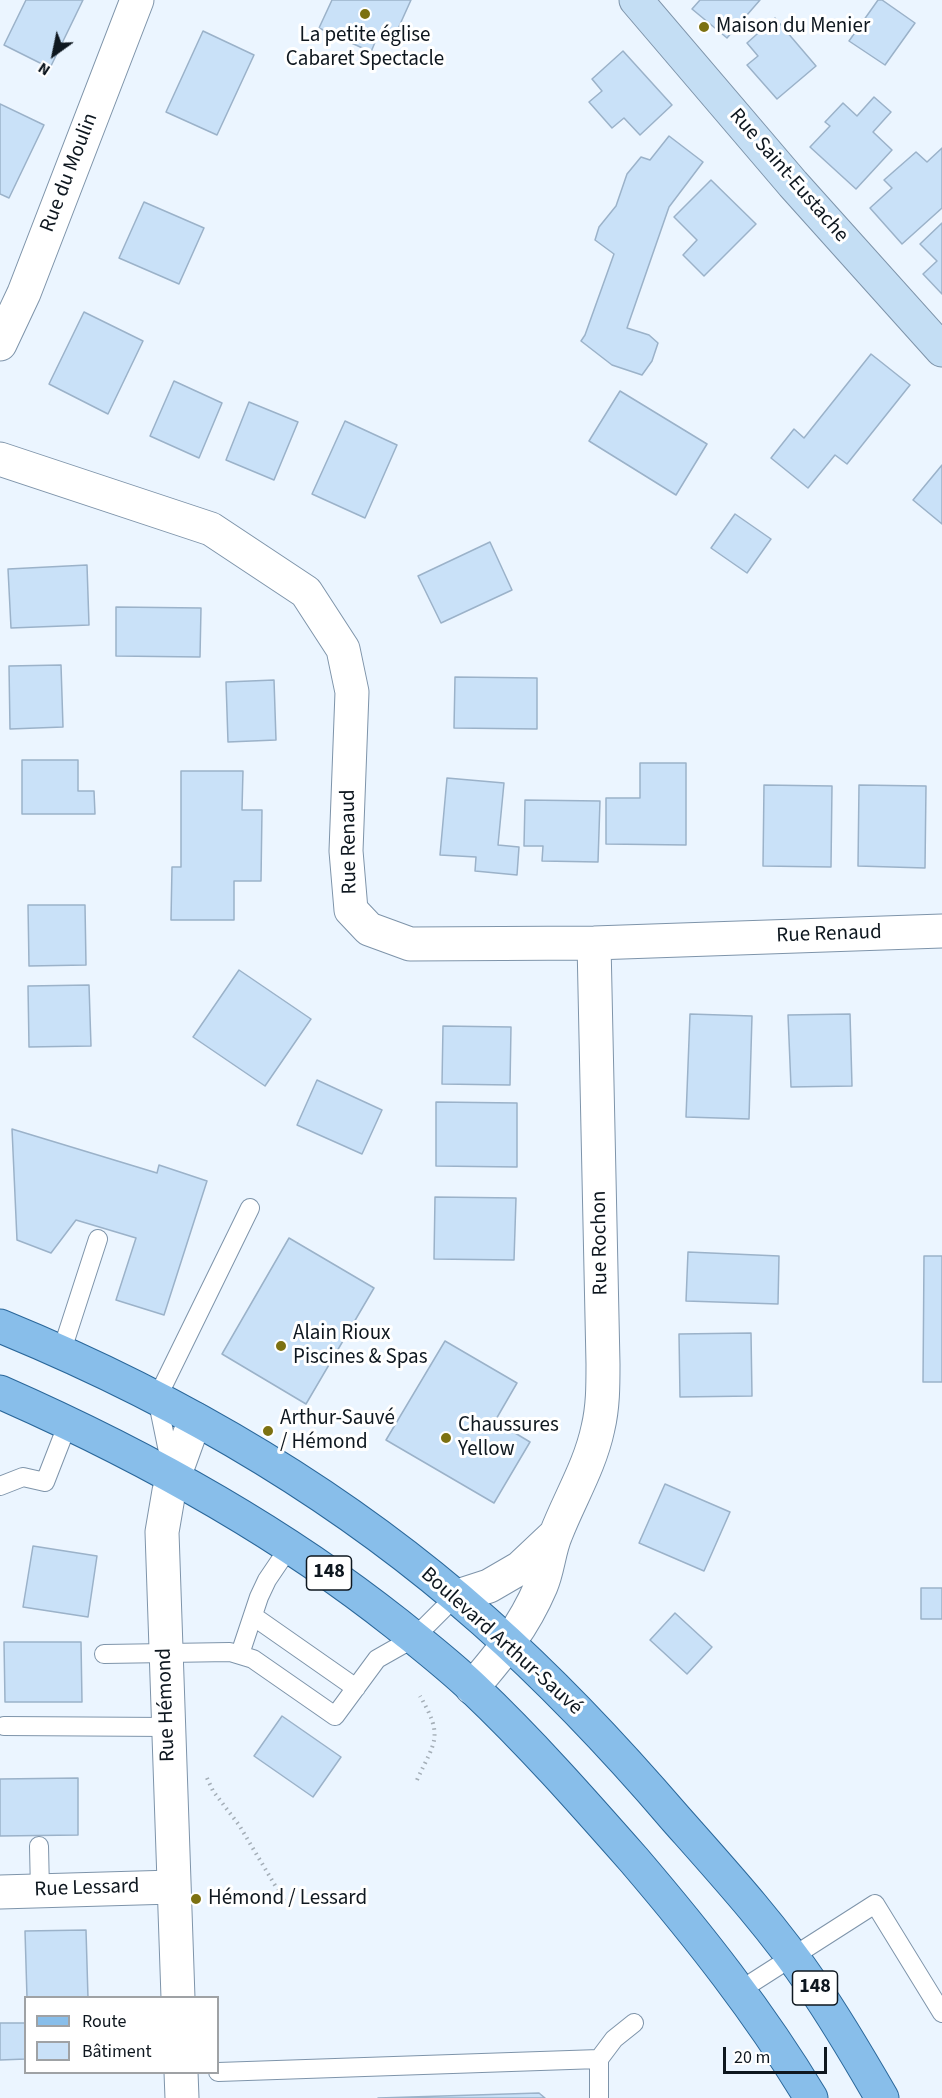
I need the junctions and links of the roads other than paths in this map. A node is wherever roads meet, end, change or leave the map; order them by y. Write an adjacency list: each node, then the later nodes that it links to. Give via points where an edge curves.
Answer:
1 (137, 0): 3 (street, Rue du Moulin, via 24,293)
2 (636, 0): 4 (street, Rue Saint-Eustache)
3 (0, 344)
4 (942, 350)
5 (0, 459): 7 (street, Rue Renaud, via 211,529 306,592 343,649 352,692 346,851 351,910 369,929 410,944)
6 (942, 931): 7 (street, Rue Renaud)
7 (594, 943): 18 (street, Rue Rochon, via 602,1400 590,1454)
8 (250, 1208): 13 (lane)
9 (98, 1239): 11 (lane)
10 (0, 1326): 11 (main road, Boulevard Arthur-Sauvé / 148)
11 (61, 1353): 13 (main road, Boulevard Arthur-Sauvé / 148)
12 (0, 1392): 15 (main road, 148)
13 (157, 1398): 14 (main road, Boulevard Arthur-Sauvé / 148); 16 (lane)
14 (195, 1419): 16 (street, Rue Hémond); 20 (main road, Boulevard Arthur-Sauvé / 148, via 245,1446 333,1504)
15 (68, 1422): 16 (main road, 148); 17 (lane, via 45,1482 23,1477)
16 (173, 1476): 19 (main road, 148); 24 (street, Rue Hémond, via 162,1532)
17 (0, 1486)
18 (555, 1535): 20 (street, Rue Rochon, via 520,1568 489,1586); 23 (street, Rue Rochon, via 542,1585)
19 (290, 1546): 21 (lane, via 267,1580); 22 (main road, 148)
20 (455, 1597): 22 (lane); 23 (main road, Boulevard Arthur-Sauvé / 148)
21 (253, 1616): 26 (lane); 27 (lane)
22 (414, 1638): 27 (lane, via 377,1659); 28 (main road, 148)
23 (510, 1644): 28 (street, Rue Rochon); 35 (main road, Boulevard Arthur-Sauvé / 148, via 629,1765)
24 (166, 1653): 25 (lane); 26 (lane); 30 (street, Rue Hémond)
25 (104, 1654)
26 (240, 1654): 27 (lane, via 335,1716)
27 (356, 1688)
28 (472, 1688): 36 (main road, 148, via 613,1836)
29 (4, 1726): 30 (lane)
30 (168, 1727): 32 (street, Rue Hémond)
31 (39, 1846): 33 (lane)
32 (173, 1887): 33 (street, Rue Lessard); 37 (street, Rue Hémond)
33 (40, 1891): 34 (street, Rue Lessard)
34 (0, 1892)
35 (792, 1957): 36 (lane); 38 (lane, via 875,1904); 46 (main road, Boulevard Arthur-Sauvé / 148)
36 (739, 1991): 45 (main road, 148)
37 (178, 1996)
38 (942, 2013)
39 (634, 2023): 40 (lane, via 614,2039)
40 (599, 2059): 41 (lane); 44 (lane)
41 (219, 2072)
42 (181, 2074): 43 (street)
43 (182, 2098)
44 (599, 2098)
45 (811, 2098)
46 (882, 2098)

